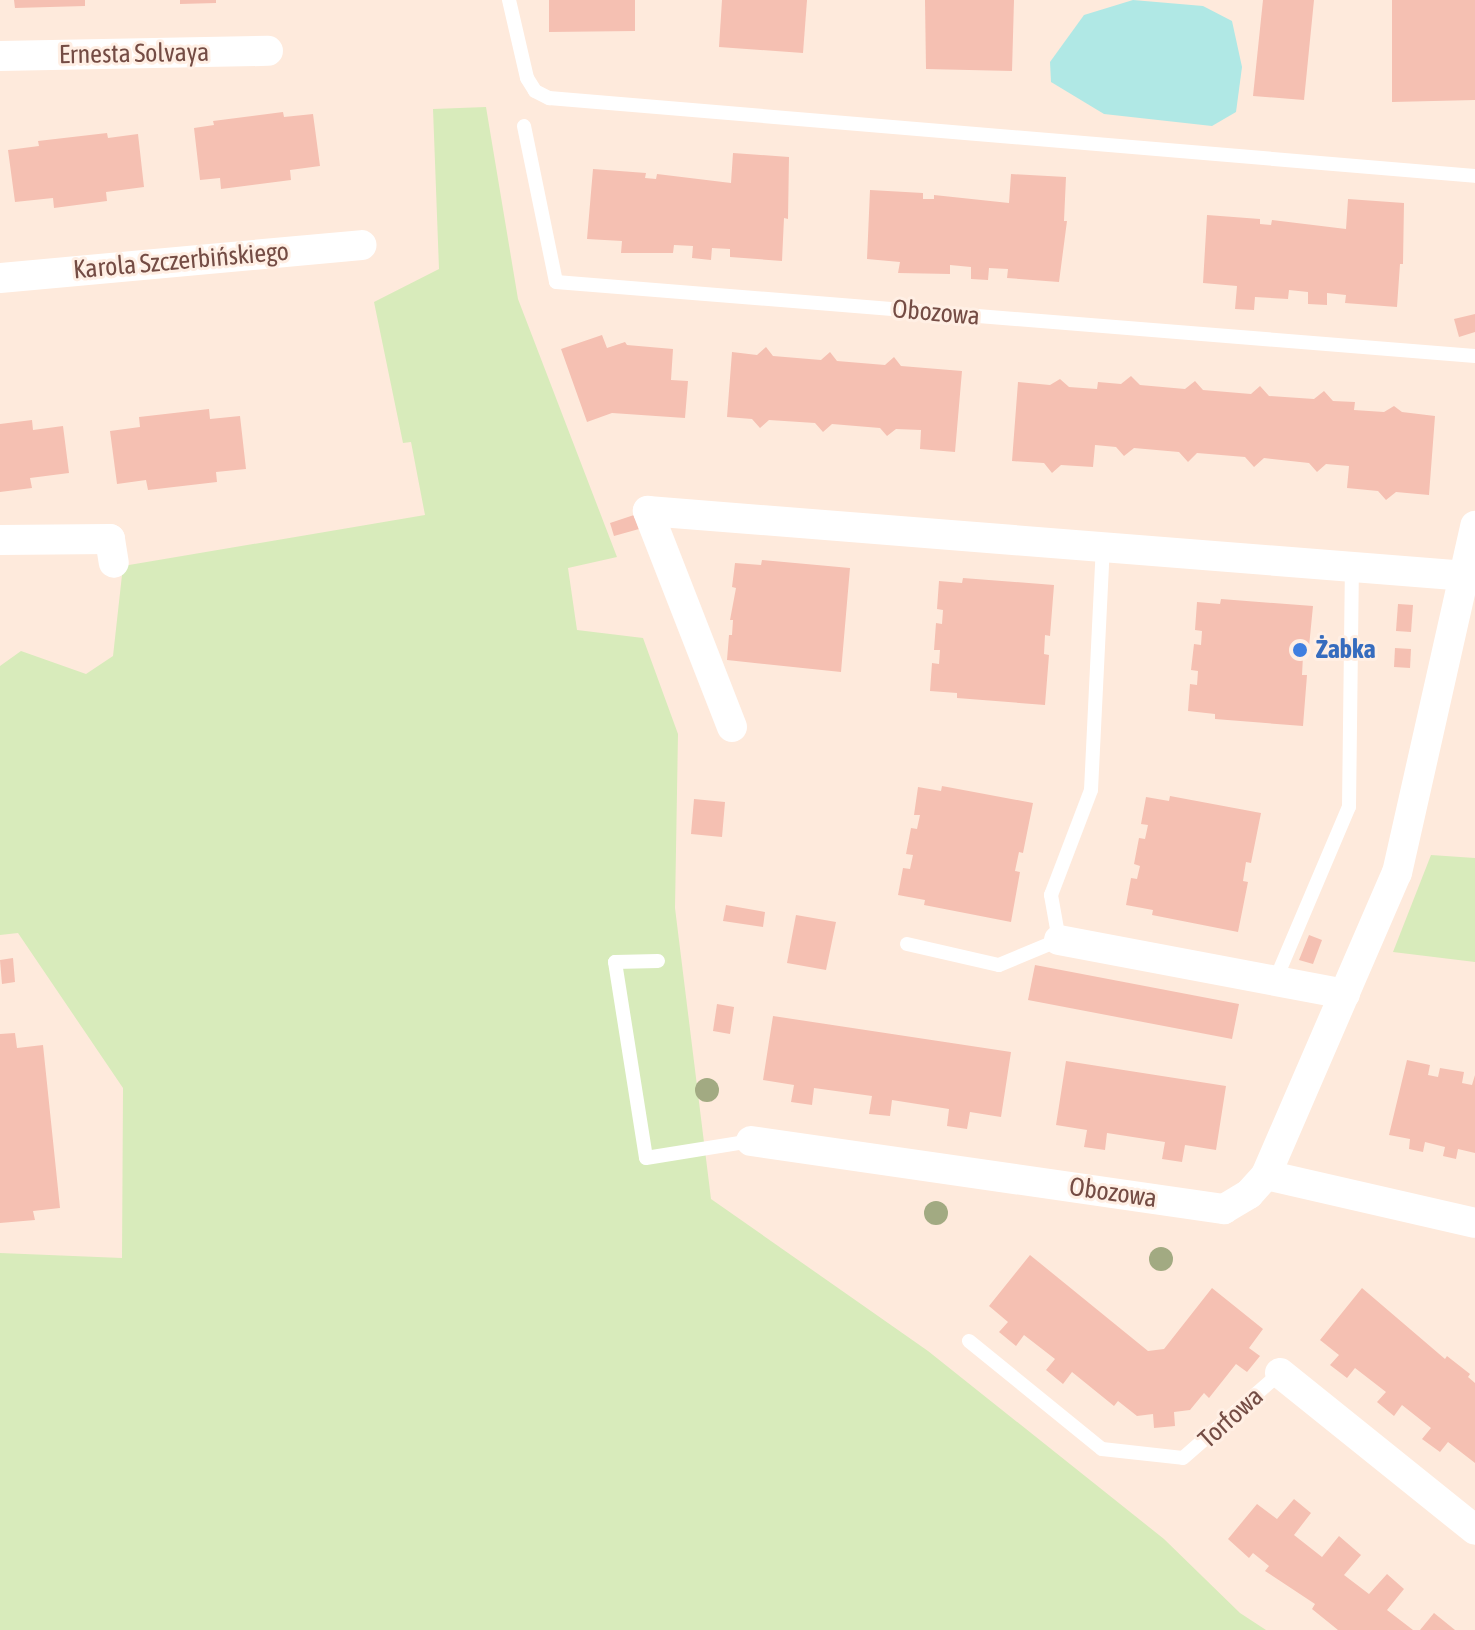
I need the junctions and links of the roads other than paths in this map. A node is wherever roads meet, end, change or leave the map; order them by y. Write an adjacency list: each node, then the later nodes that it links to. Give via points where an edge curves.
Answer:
1 (509, 0): 5 (lane, via 527,78 535,91 549,98)
2 (268, 51): 3 (street, Ernesta Solvaya)
3 (0, 56)
4 (524, 126): 8 (lane, Obozowa, via 556,282)
5 (1475, 176)
6 (361, 245): 7 (street, Karola Szczerbińskiego)
7 (0, 278)
8 (1475, 356)
9 (1475, 526): 14 (street, Obozowa)
10 (0, 540): 12 (street, via 110,539)
11 (1103, 547): 13 (street); 15 (street, via 648,511); 16 (lane, via 1091,790 1051,895)
12 (114, 563)
13 (1352, 567): 14 (street); 19 (lane, via 1349,807)
14 (1471, 576): 20 (street, Obozowa, via 1397,873)
15 (732, 727)
16 (1059, 940): 17 (lane, via 999,965); 19 (street)
17 (907, 944)
18 (658, 961): 21 (lane, via 615,962 646,1158)
19 (1275, 981): 20 (street)
20 (1345, 994): 22 (street, Obozowa)
21 (751, 1141): 22 (street, Obozowa, via 1224,1209 1249,1194)
22 (1266, 1175): 23 (street)
23 (1475, 1223)
24 (969, 1341): 25 (lane, Torfowa, via 1102,1449 1183,1458)
25 (1280, 1373): 26 (street, Torfowa)
26 (1475, 1530)

